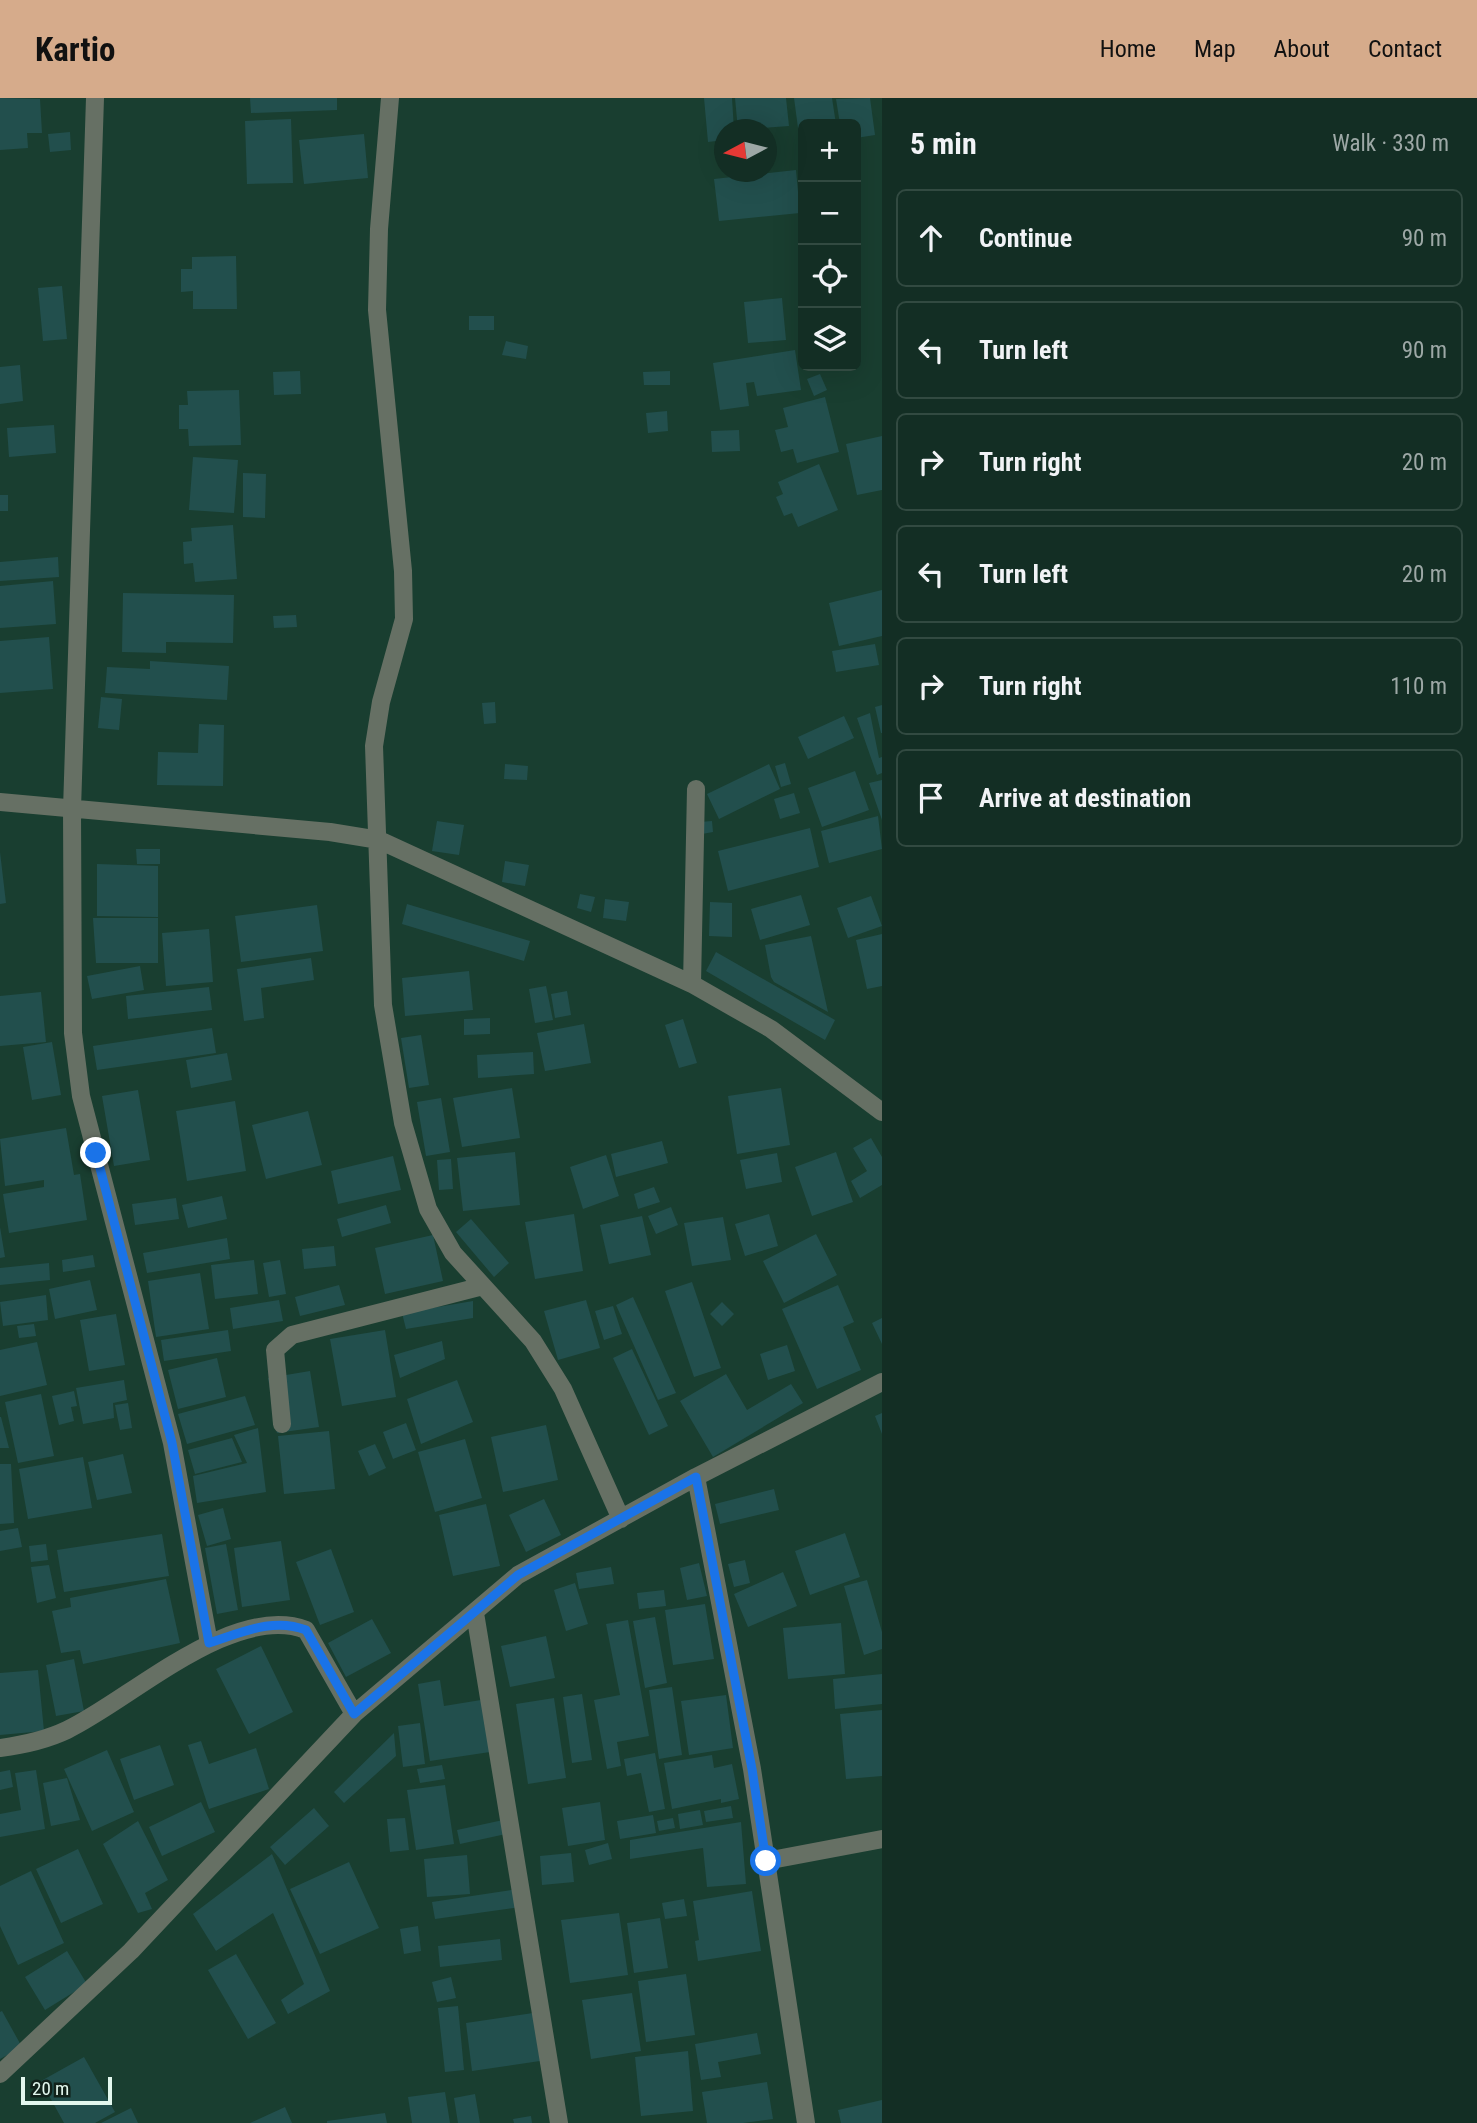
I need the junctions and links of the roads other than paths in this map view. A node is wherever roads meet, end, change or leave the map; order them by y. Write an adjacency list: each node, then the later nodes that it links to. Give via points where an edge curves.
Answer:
1 (95, 98): 5 (street)
2 (390, 98): 6 (street, via 377,310 404,619 374,746)
3 (696, 789): 7 (street)
4 (0, 802): 5 (street)
5 (72, 809): 6 (street); 15 (street, via 73,1033 80,1096 172,1443)
6 (379, 840): 7 (street); 9 (street, via 383,1005 403,1123 428,1209 453,1253)
7 (692, 984): 8 (street, via 771,1029)
8 (882, 1112)
9 (483, 1286): 11 (street, via 292,1335 275,1350); 13 (street, via 533,1341 563,1390)
10 (882, 1382): 12 (street)
11 (282, 1424)
12 (696, 1477): 13 (street); 19 (street)
13 (621, 1519): 14 (street, via 518,1575)
14 (475, 1613): 16 (street); 21 (street)
15 (209, 1643): 16 (street, via 272,1624 306,1630); 17 (street, via 67,1730)
16 (354, 1714): 20 (street, via 131,1951)
17 (0, 1748)
18 (882, 1839): 19 (street)
19 (766, 1861): 22 (street)
20 (0, 2074)
21 (559, 2123)
22 (806, 2123)

